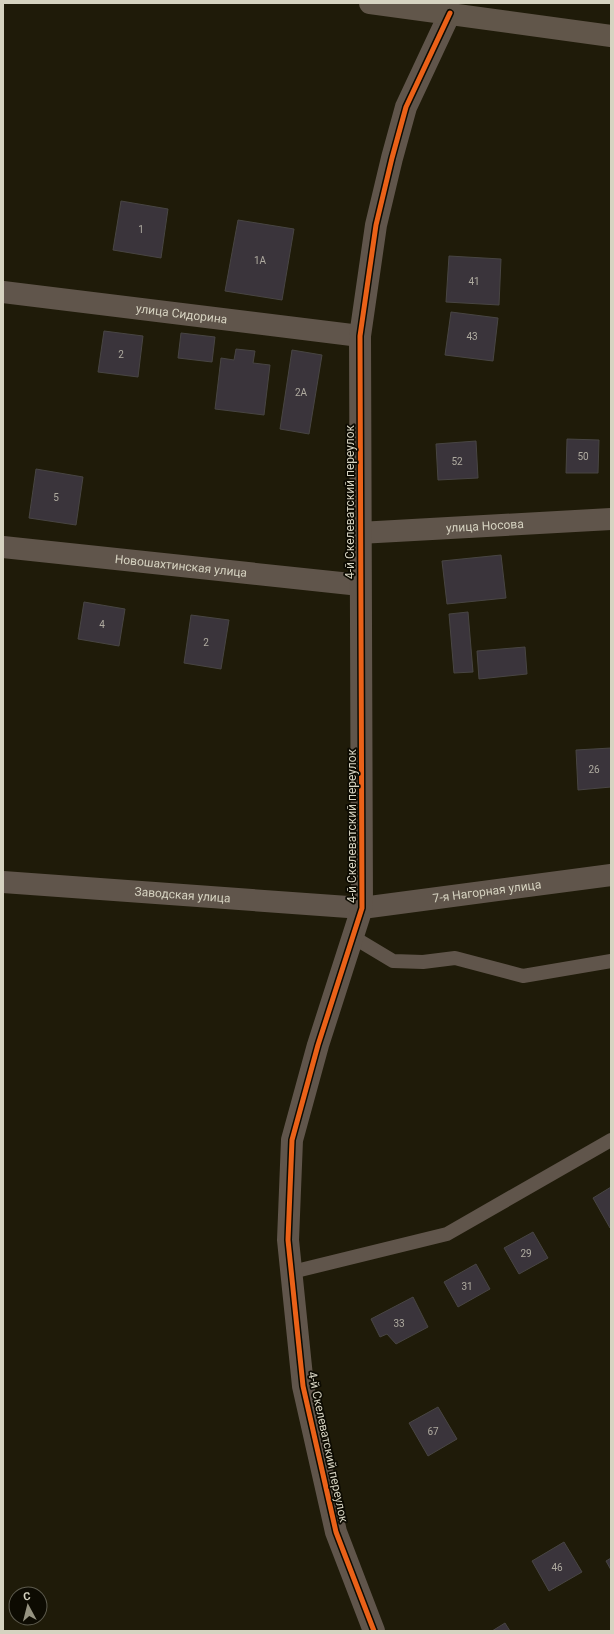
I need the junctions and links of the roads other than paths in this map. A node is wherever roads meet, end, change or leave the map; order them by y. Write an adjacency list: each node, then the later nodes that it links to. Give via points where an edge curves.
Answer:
1 (374, 3): 2 (main road)
2 (450, 13): 3 (main road); 5 (street, 4-й Скелеватский переулок, via 406,107 376,226)
3 (611, 36)
4 (3, 292): 5 (street, улица Сидорина)
5 (360, 336): 7 (street, 4-й Скелеватский переулок)
6 (611, 519): 7 (street, улица Носова)
7 (359, 533): 9 (street, 4-й Скелеватский переулок)
8 (3, 547): 9 (street, Новошахтинская улица)
9 (360, 585): 12 (street, 4-й Скелеватский переулок)
10 (611, 875): 12 (street, 7-я Нагорная улица)
11 (3, 882): 12 (street, Заводская улица)
12 (362, 908): 13 (street, 4-й Скелеватский переулок)
13 (353, 937): 14 (lane, via 393,961 423,962 455,958 523,976); 16 (street, 4-й Скелеватский переулок, via 318,1045 292,1140 288,1240)
14 (611, 961)
15 (611, 1140): 16 (lane, via 447,1234)
16 (292, 1272): 17 (street, 4-й Скелеватский переулок, via 304,1386 336,1532)
17 (374, 1631)

